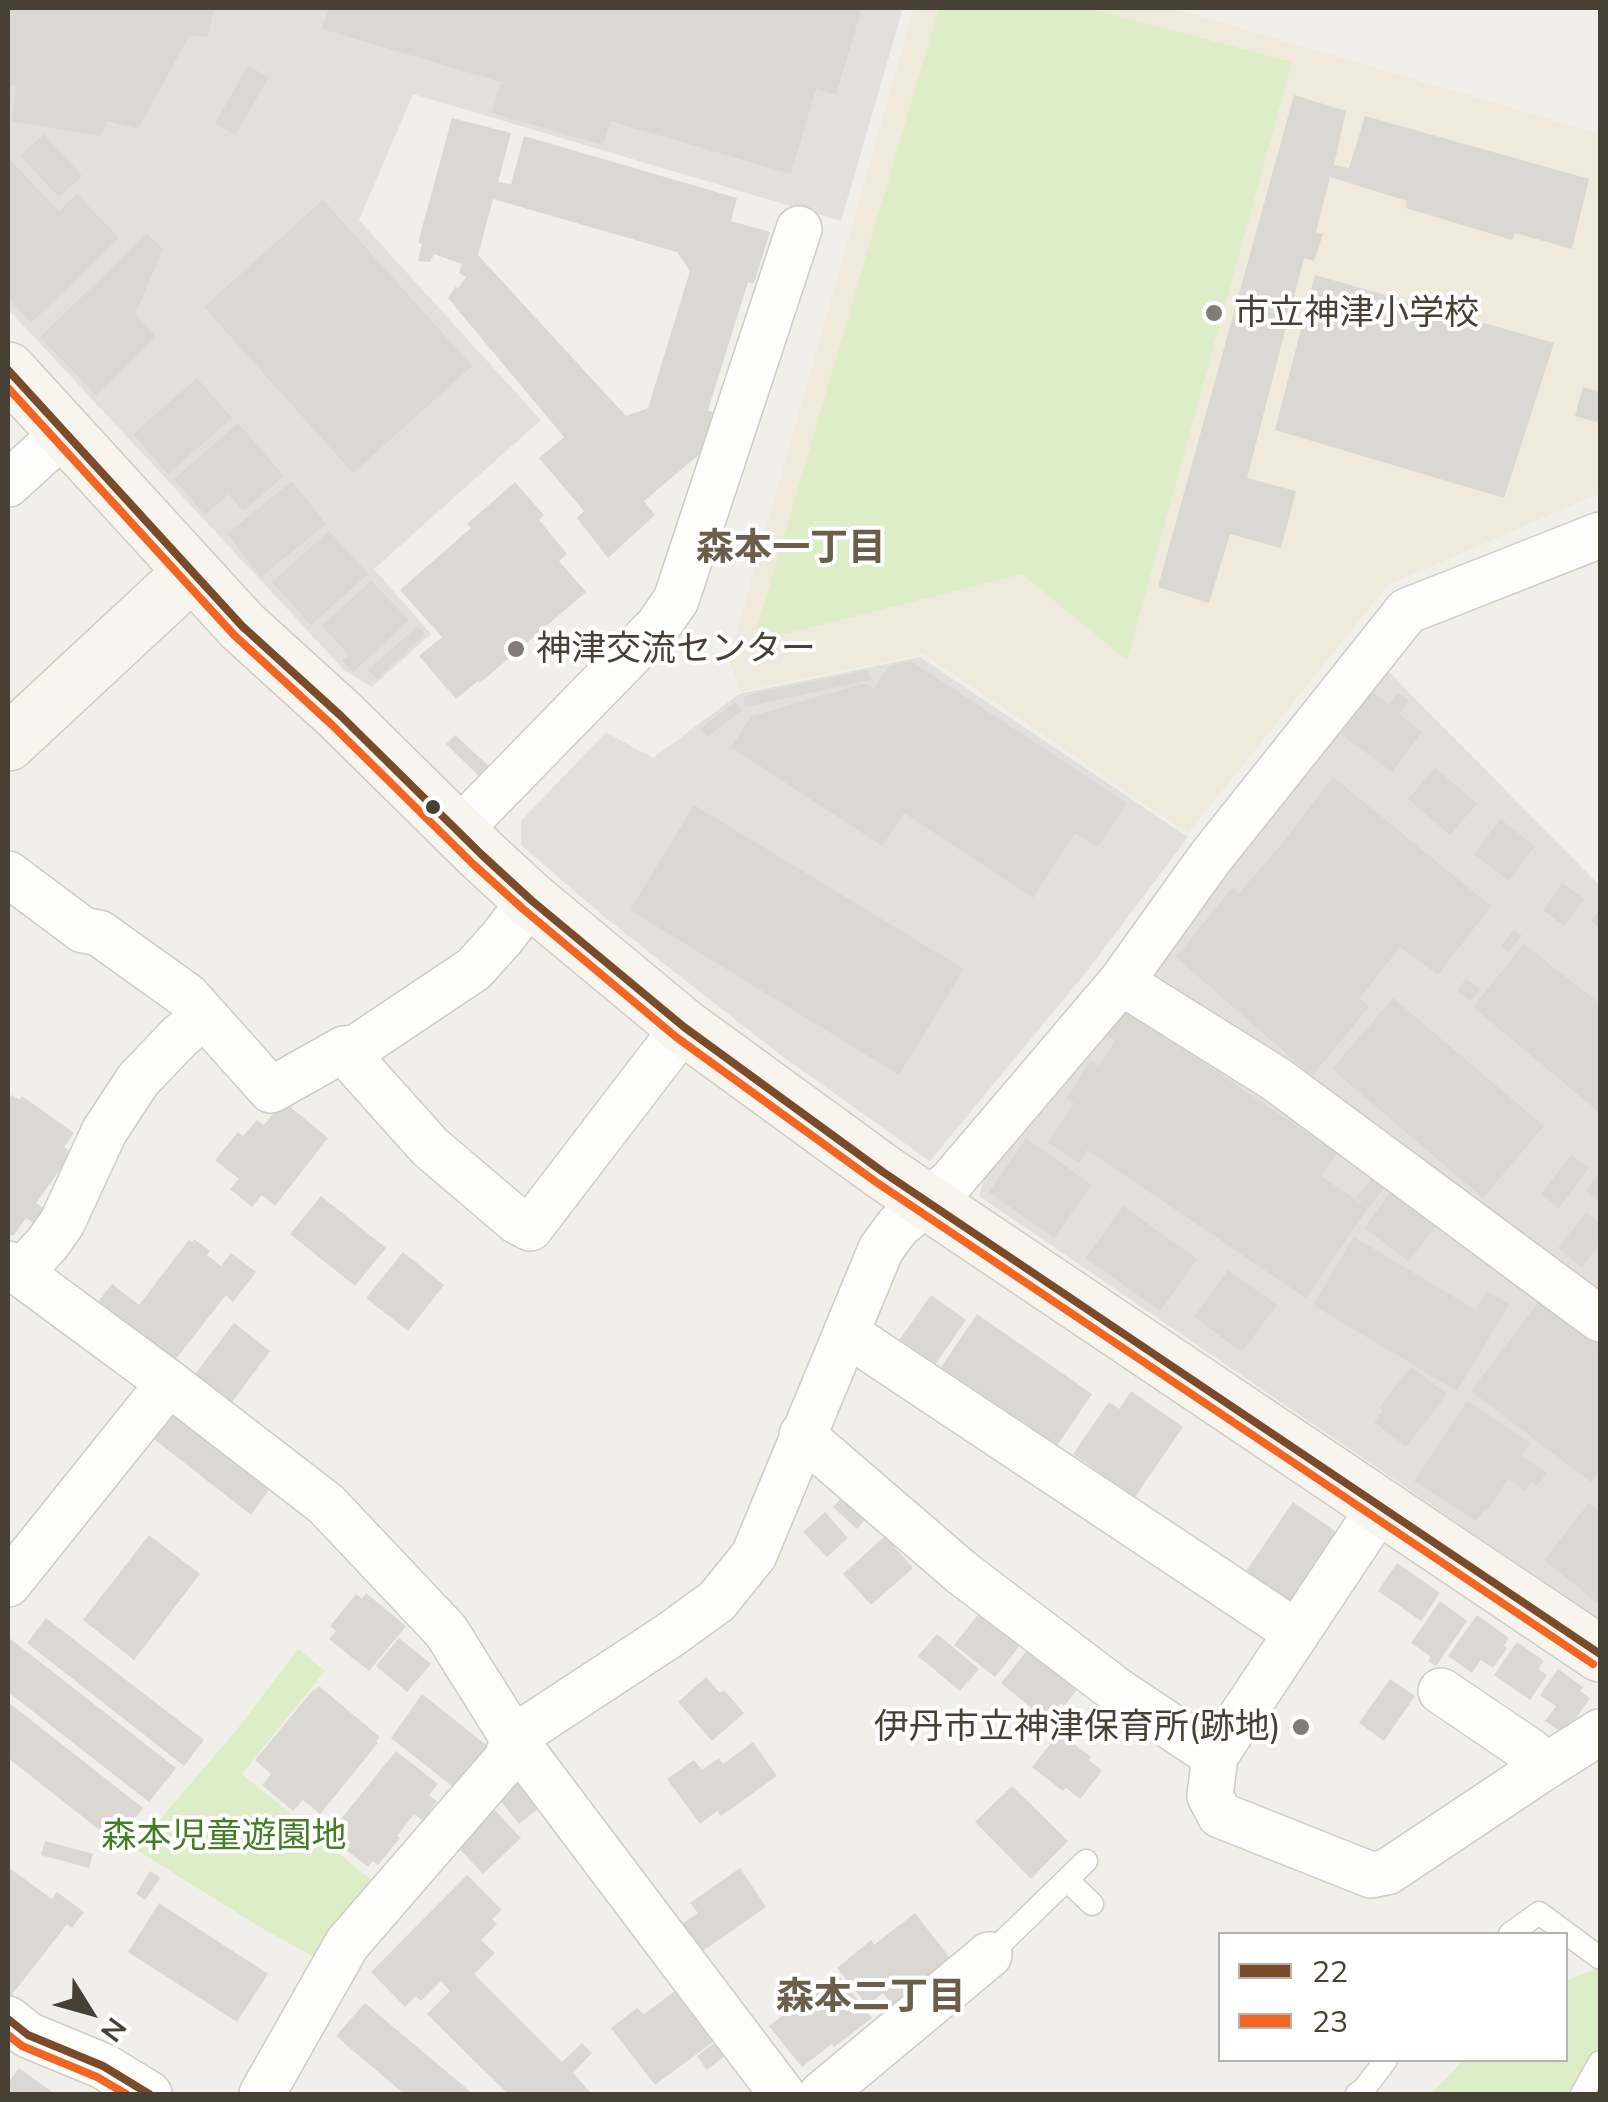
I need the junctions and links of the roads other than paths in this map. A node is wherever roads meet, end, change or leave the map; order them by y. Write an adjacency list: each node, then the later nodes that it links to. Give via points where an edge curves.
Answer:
1 (799, 230): 8 (street, via 676,600)
2 (8, 370): 3 (street)
3 (64, 432): 4 (street); 6 (street)
4 (8, 484)
5 (1600, 534): 11 (street, via 1407,611 1210,858)
6 (192, 572): 7 (street); 8 (street)
7 (8, 743)
8 (457, 832): 10 (street)
9 (8, 874): 12 (street, via 83,930 142,963)
10 (532, 900): 13 (street); 14 (street, via 474,969)
11 (1121, 982): 15 (street); 17 (street, via 1276,1080)
12 (205, 1016): 14 (street, via 272,1090); 16 (street, via 138,1080 104,1132 62,1223)
13 (684, 1027): 14 (street, via 530,1228 430,1148 353,1061); 15 (street)
14 (356, 1048)
15 (927, 1202): 18 (street, via 881,1249); 21 (street)
16 (14, 1269): 19 (street)
17 (1600, 1319)
18 (846, 1333): 20 (street); 23 (street)
19 (169, 1384): 22 (street); 27 (street, via 326,1504 446,1631)
20 (802, 1436): 27 (street, via 754,1555 717,1601); 28 (street, via 960,1572)
21 (1381, 1506): 23 (street); 24 (street)
22 (8, 1584)
23 (1297, 1633): 28 (street)
24 (1600, 1654)
25 (1441, 1691): 29 (street, via 1531,1752)
26 (1600, 1732): 29 (street)
27 (514, 1738): 42 (street, via 507,1760 346,1944); 43 (street)
28 (1215, 1756): 29 (street, via 1210,1796 1220,1815 1371,1874 1388,1872)
29 (1540, 1770)
30 (1086, 1861): 31 (lane)
31 (1068, 1881): 32 (lane); 36 (lane)
32 (1092, 1904)
33 (1513, 1932): 34 (lane, via 1538,1913)
34 (1564, 1932)
35 (1568, 1935): 37 (lane)
36 (989, 1955): 44 (street)
37 (1600, 1958)
38 (8, 2020): 41 (street)
39 (1384, 2062): 45 (lane)
40 (1600, 2062): 46 (lane)
41 (149, 2094)
42 (262, 2094)
43 (782, 2094)
44 (822, 2094)
45 (1357, 2094)
46 (1582, 2094)

